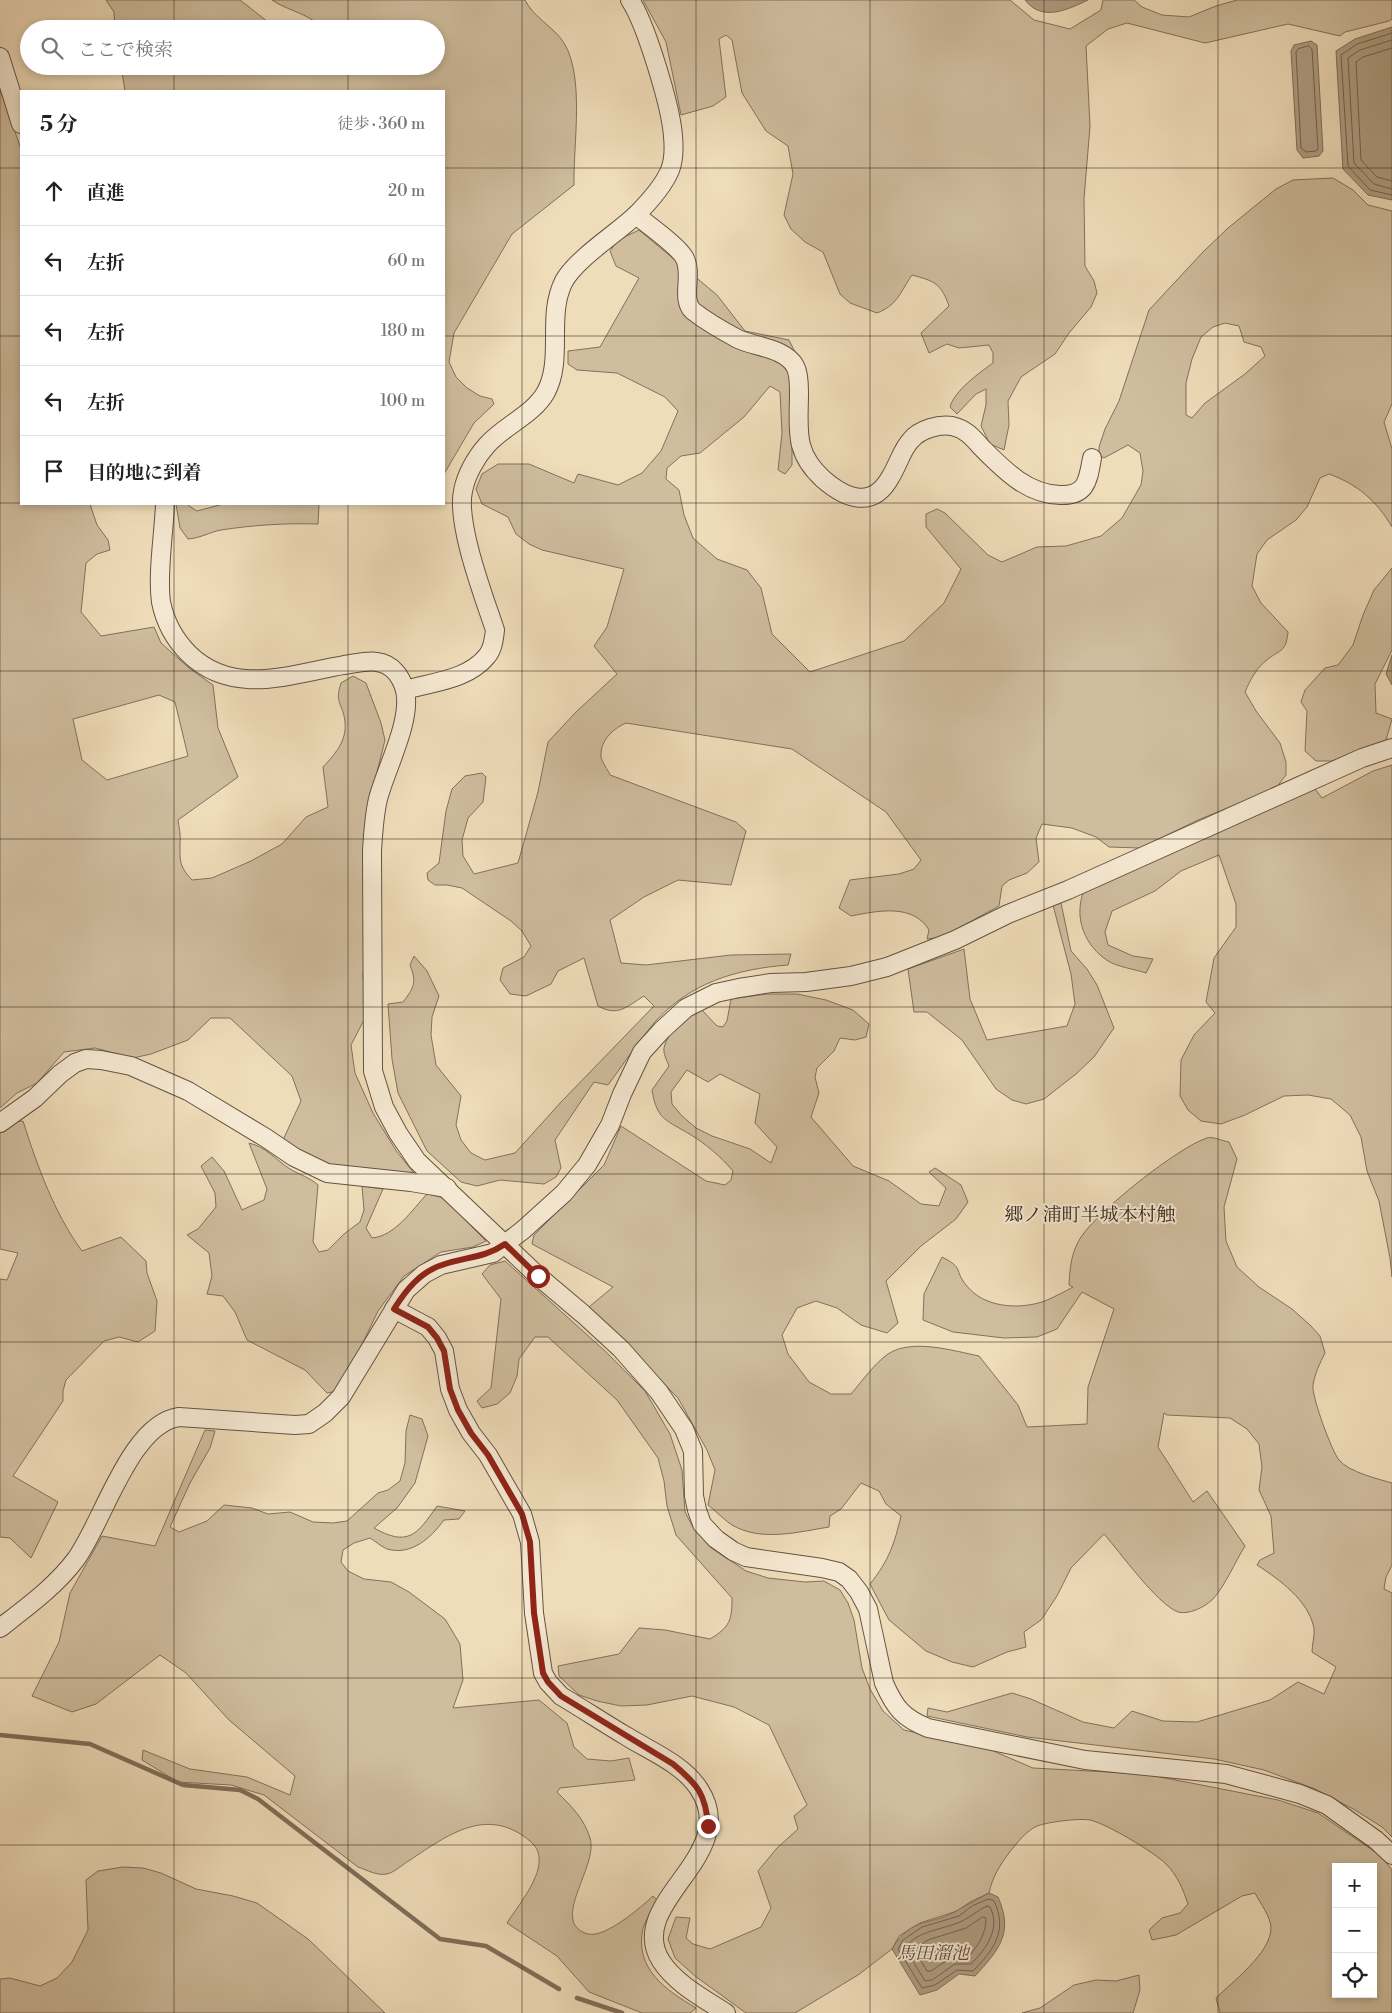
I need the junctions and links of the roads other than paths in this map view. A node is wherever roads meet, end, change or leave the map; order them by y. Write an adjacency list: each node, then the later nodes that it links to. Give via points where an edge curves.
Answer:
1 (630, 0): 4 (street, via 643,28 667,106 674,148 664,182)
2 (0, 58): 3 (street)
3 (20, 121)
4 (636, 215): 5 (street, via 684,257 689,271 686,296 691,309 740,340 783,355 795,366 799,382 798,440 802,455 822,478 855,499 866,498 880,489 890,479 910,440 937,426 966,430 1004,470 1034,491 1049,495 1070,495 1082,490 1089,478); 7 (street, via 575,267 565,280 556,315 553,375 546,392 538,403 487,444 467,476 462,493 463,515 469,548 495,630 493,644 487,656 452,679)
5 (1092, 458)
6 (165, 505): 7 (street, via 161,601 173,634 194,660 226,676 257,680 376,662 396,672)
7 (405, 690): 10 (street, via 407,701 400,735 374,818 373,1071 384,1107 398,1133 417,1161)
8 (1392, 748): 11 (street, via 1362,758 955,940 887,967 851,976 716,992 686,1008 642,1052 610,1125 587,1165 564,1193)
9 (0, 1123): 10 (street, via 75,1063 86,1059 101,1060 131,1066 188,1091 294,1157 327,1173)
10 (447, 1188): 11 (street)
11 (505, 1244): 12 (street, via 493,1253 441,1265 424,1274 406,1290); 14 (street, via 620,1349 659,1392 684,1429 693,1451 696,1510 702,1524 716,1539 746,1557 838,1572 860,1592 868,1609 884,1683 904,1716 928,1728 1086,1760 1226,1774 1300,1794 1327,1805)
12 (394, 1309): 13 (street, via 340,1397 310,1424 180,1417 159,1425 144,1439 77,1557 60,1578); 15 (street, via 428,1327 437,1338 444,1351 450,1389 458,1410 522,1514 530,1542 534,1613 543,1673 548,1682 561,1696 673,1764 699,1788 705,1800 708,1826 705,1840 696,1860 656,1921 653,1939 661,1960 676,1978)
13 (0, 1628)
14 (1392, 1855)
15 (726, 2013)

